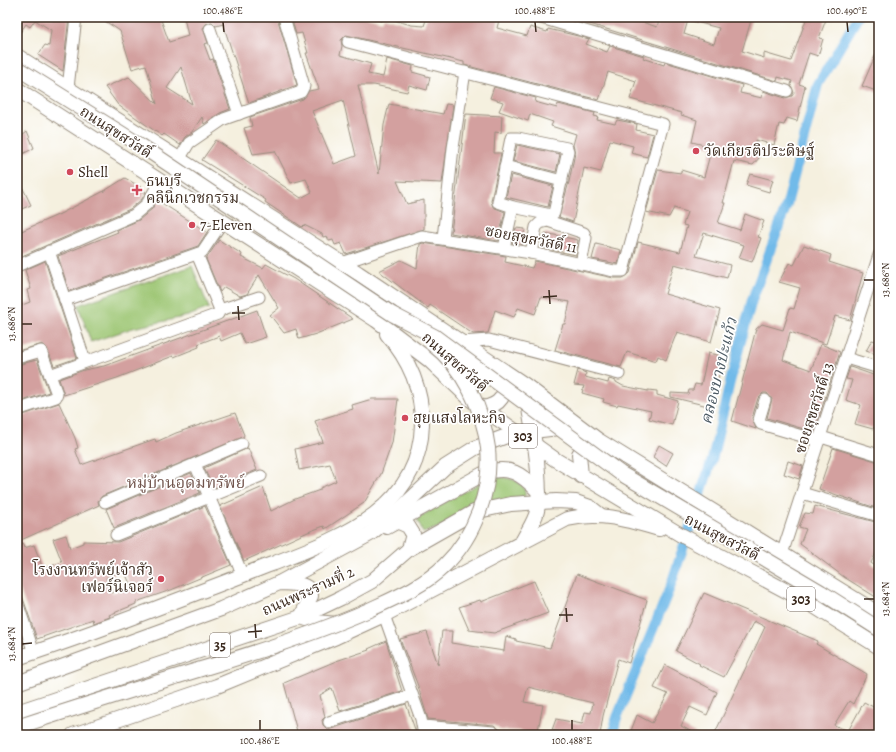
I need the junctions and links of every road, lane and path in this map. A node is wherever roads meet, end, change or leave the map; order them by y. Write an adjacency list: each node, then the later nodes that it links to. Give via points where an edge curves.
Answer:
1 (76, 17): 9 (street)
2 (284, 17): 12 (street, via 303,89 301,92)
3 (540, 17): 11 (street)
4 (210, 29): 12 (street)
5 (348, 42): 8 (street)
6 (17, 56): 9 (main road, ถนนสุขสวัสดิ์)
7 (17, 68): 31 (main road, bridge, via 140,145)
8 (465, 72): 19 (street); 26 (street, ซอยสุขสวัสดิ์ 11, via 663,124 625,268 620,272)
9 (68, 88): 13 (main road, ถนนสุขสวัสดิ์)
10 (17, 89): 15 (main road, ถนนสุขสวัสดิ์)
11 (787, 91)
12 (239, 114): 13 (street, via 224,119 188,143)
13 (180, 158): 25 (main road, ถนนสุขสวัสดิ์)
14 (504, 166): 16 (street); 16 (street, via 511,138 567,148); 17 (street, via 498,202)
15 (160, 181): 18 (main road, ถนนสุขสวัสดิ์); 21 (street, via 146,204 134,215)
16 (562, 181): 17 (street, via 554,213 551,215)
17 (513, 207): 20 (street)
18 (223, 221): 23 (street, via 202,252); 32 (main road, ถนนสุขสวัสดิ์ / 303)
19 (443, 238): 20 (street, ซอยสุขสวัสดิ์ 11); 25 (street, ซอยสุขสวัสดิ์ 11, via 422,236)
20 (504, 248): 22 (street, ซอยสุขสวัสดิ์ 11)
21 (49, 251): 27 (street); 29 (street)
22 (531, 253): 26 (street, ซอยสุขสวัสดิ์ 11); 26 (street, via 536,227 540,223 548,222 584,233 586,238)
23 (197, 254): 29 (street); 30 (street)
24 (879, 255): 35 (street, ซอยสุขสวัสดิ์ 13)
25 (342, 263): 33 (main road, ถนนสุขสวัสดิ์ / 303)
26 (581, 264)
27 (17, 266)
28 (259, 297): 30 (street)
29 (65, 300): 36 (street)
30 (220, 310): 36 (street, via 218,314)
31 (392, 314): 76 (main road, bridge, via 434,336 620,473 815,588); 85 (main road, bridge, via 439,349 460,374 481,412 488,456 487,482 478,515 465,540 446,565 413,589 324,630)
32 (376, 320): 43 (main road, ถนนสุขสวัสดิ์ / 303, via 429,360); 57 (main road, via 408,363 419,391 422,411 418,454 405,482)
33 (461, 342): 38 (main road, ถนนสุขสวัสดิ์ / 303); 39 (street, via 489,340)
34 (17, 358): 40 (street, via 41,351)
35 (846, 358): 37 (street); 47 (street, ซอยสุขสวัสดิ์ 13)
36 (85, 361): 40 (street)
37 (879, 368)
38 (506, 373): 41 (main road, ถนนสุขสวัสดิ์ / 303); 43 (main road, via 505,393 500,402)
39 (619, 374)
40 (50, 375): 44 (street, via 56,397)
41 (525, 386): 45 (main road, ถนนสุขสวัสดิ์ / 303); 46 (main road)
42 (765, 400): 47 (street, via 759,420 761,424)
43 (483, 408): 46 (main road, ถนนสุขสวัสดิ์ / 303)
44 (17, 410)
45 (581, 428): 46 (main road, ถนนพระรามที่ 2 / 35, via 569,427); 48 (main road, ถนนสุขสวัสดิ์ / 303)
46 (529, 436): 53 (main road, ถนนสุขสวัสดิ์ / 303); 56 (main road); 62 (main road, ถนนพระรามที่ 2 / 35, via 491,441 461,456)
47 (820, 439): 50 (street); 54 (street, ซอยสุขสวัสดิ์ 13)
48 (598, 440): 53 (main road, via 587,444 581,450 578,459); 67 (main road, ถนนสุขสวัสดิ์ / 303)
49 (242, 444): 51 (street)
50 (879, 455)
51 (195, 464): 55 (street); 58 (street)
52 (261, 476): 55 (street)
53 (581, 476): 64 (main road, ถนนสุขสวัสดิ์ / 303)
54 (802, 493): 60 (street); 67 (street, ซอยสุขสวัสดิ์ 13)
55 (210, 496): 63 (street); 68 (street)
56 (539, 496): 59 (main road, ถนนพระรามที่ 2 / 35, via 576,502 590,507); 61 (main road, via 521,475 497,470 483,474); 65 (main road, via 537,513); 66 (main road, ถนนพระรามที่ 2 / 35, via 474,512)
57 (392, 498): 62 (main road); 68 (main road, via 371,517 334,539)
58 (105, 502)
59 (600, 515): 64 (main road, ถนนพระรามที่ 2 / 35, via 619,517); 65 (main road, ถนนพระรามที่ 2 / 35, via 568,519)
60 (879, 516)
61 (399, 522): 62 (main road); 66 (main road, via 408,526 413,534)
62 (370, 534): 69 (main road, ถนนพระรามที่ 2 / 35)
63 (116, 535)
64 (681, 535): 78 (main road, ถนนสุขสวัสดิ์ / 303, via 809,603)
65 (522, 542): 72 (main road, ถนนพระรามที่ 2 / 35)
66 (409, 549): 73 (main road, ถนนพระรามที่ 2 / 35, via 372,580)
67 (782, 554): 71 (main road, ถนนสุขสวัสดิ์ / 303)
68 (243, 576): 79 (main road)
69 (279, 583): 73 (main road, via 299,584 308,589 311,596); 81 (main road, ถนนพระรามที่ 2 / 35, via 221,609)
70 (17, 602): 79 (street)
71 (879, 614)
72 (384, 615): 74 (main road, ถนนพระรามที่ 2 / 35); 82 (street)
73 (301, 617): 74 (main road, via 325,624); 75 (main road, ถนนพระรามที่ 2 / 35)
74 (367, 623): 77 (main road, ถนนพระรามที่ 2 / 35)
75 (269, 628): 77 (main road, via 292,636 312,639); 83 (main road, ถนนพระรามที่ 2 / 35)
76 (879, 629)
77 (336, 637): 88 (main road, ถนนพระรามที่ 2 / 35, via 217,686)
78 (879, 647)
79 (34, 653): 80 (main road)
80 (17, 658)
81 (17, 683)
82 (412, 695): 84 (street); 86 (street)
83 (17, 712)
84 (329, 722)
85 (17, 727)
86 (424, 730): 87 (street)
87 (493, 732)
88 (73, 735)

